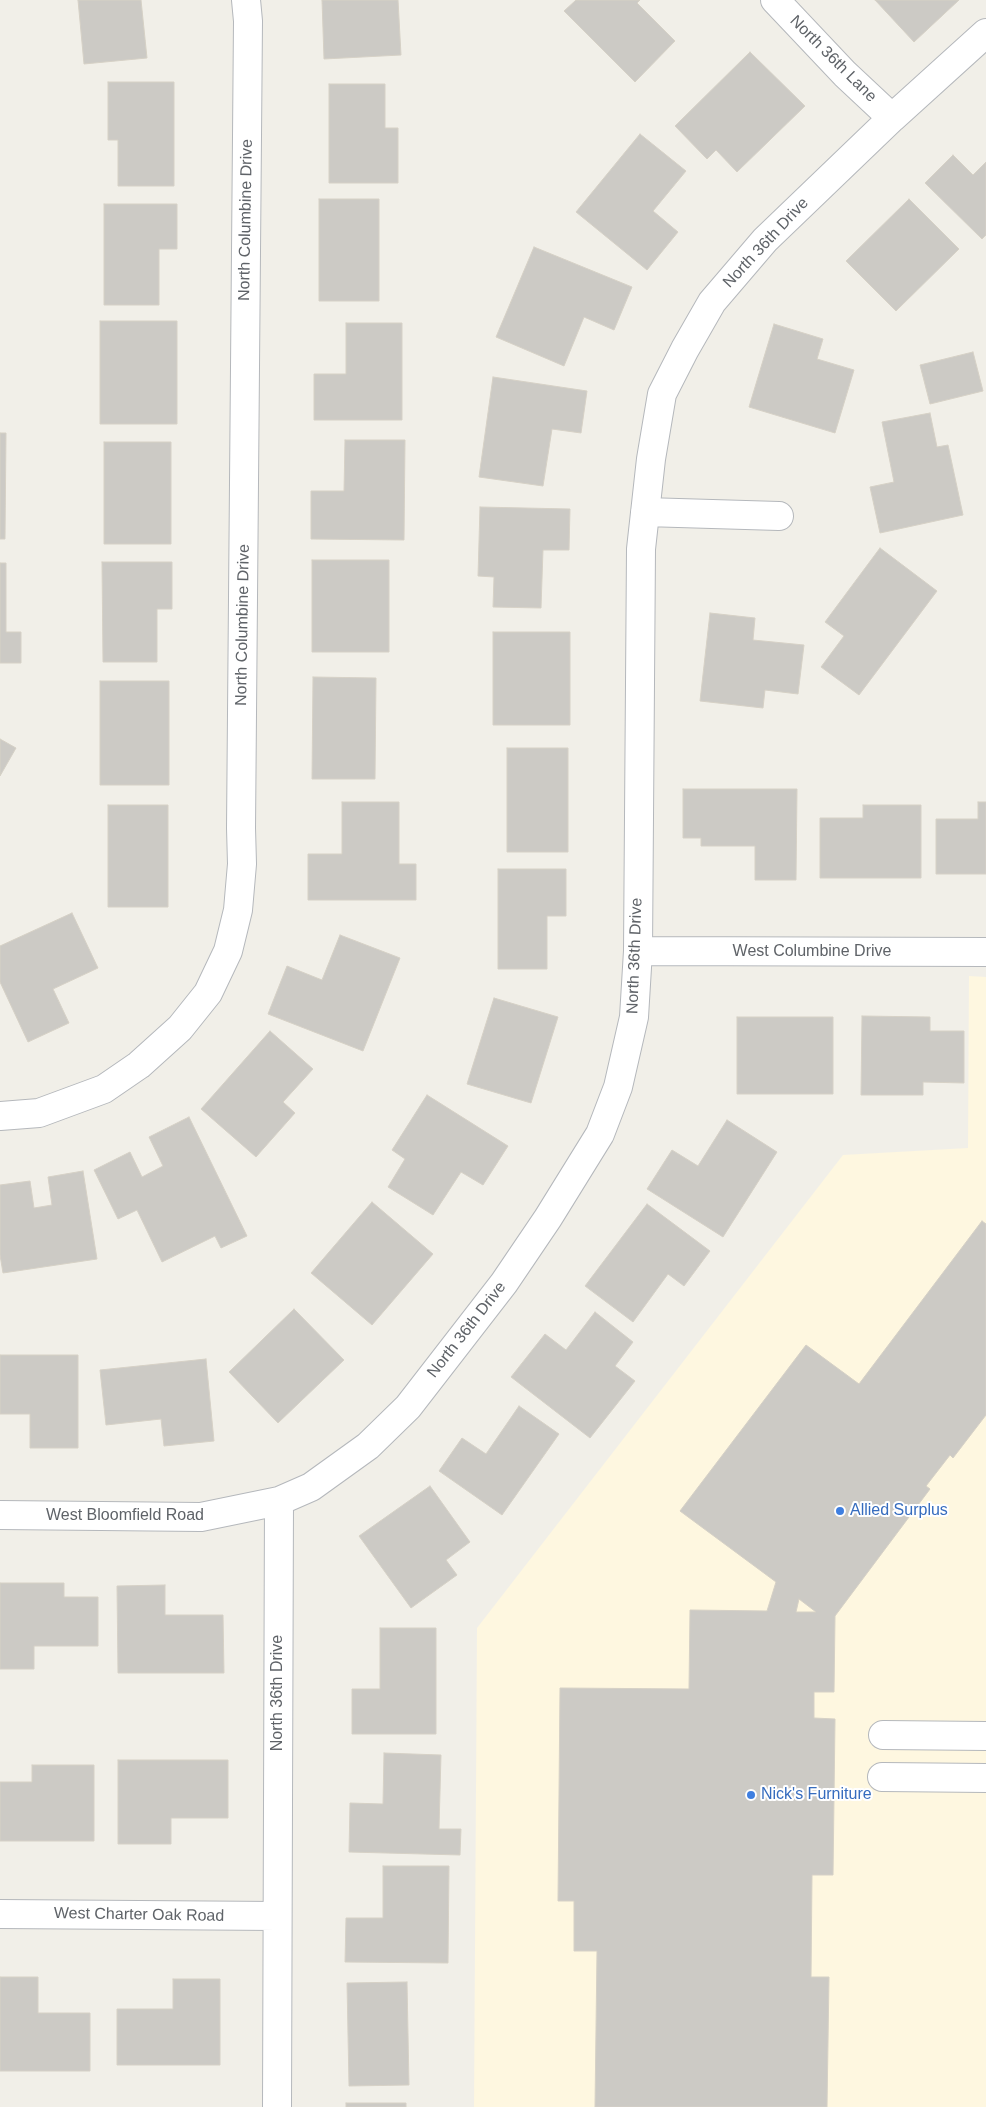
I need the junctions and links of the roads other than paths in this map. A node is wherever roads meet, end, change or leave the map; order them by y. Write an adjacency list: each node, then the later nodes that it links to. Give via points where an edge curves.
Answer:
1 (246, 0): 9 (street, North Columbine Drive, via 242,864 238,910 228,952 208,993 180,1028 139,1065 104,1089 39,1113)
2 (775, 0): 4 (street, North 36th Lane)
3 (986, 33): 4 (street, North 36th Drive)
4 (892, 118): 5 (street, North 36th Drive, via 765,240 712,302 662,394)
5 (645, 512): 6 (street); 7 (street, North 36th Drive, via 641,549)
6 (779, 516)
7 (638, 952): 8 (street, West Columbine Drive); 10 (street, North 36th Drive, via 634,1017 618,1087 600,1134 548,1218 504,1283 408,1406 368,1446 311,1487)
8 (986, 952)
9 (0, 1116)
10 (279, 1501): 11 (street, West Bloomfield Road, via 201,1518); 17 (street, North 36th Drive)
11 (0, 1516)
12 (883, 1735): 13 (street)
13 (986, 1736)
14 (882, 1777): 15 (street)
15 (986, 1778)
16 (0, 1914): 17 (street, West Charter Oak Road)
17 (277, 1916): 18 (street, North 36th Drive)
18 (277, 2107)

